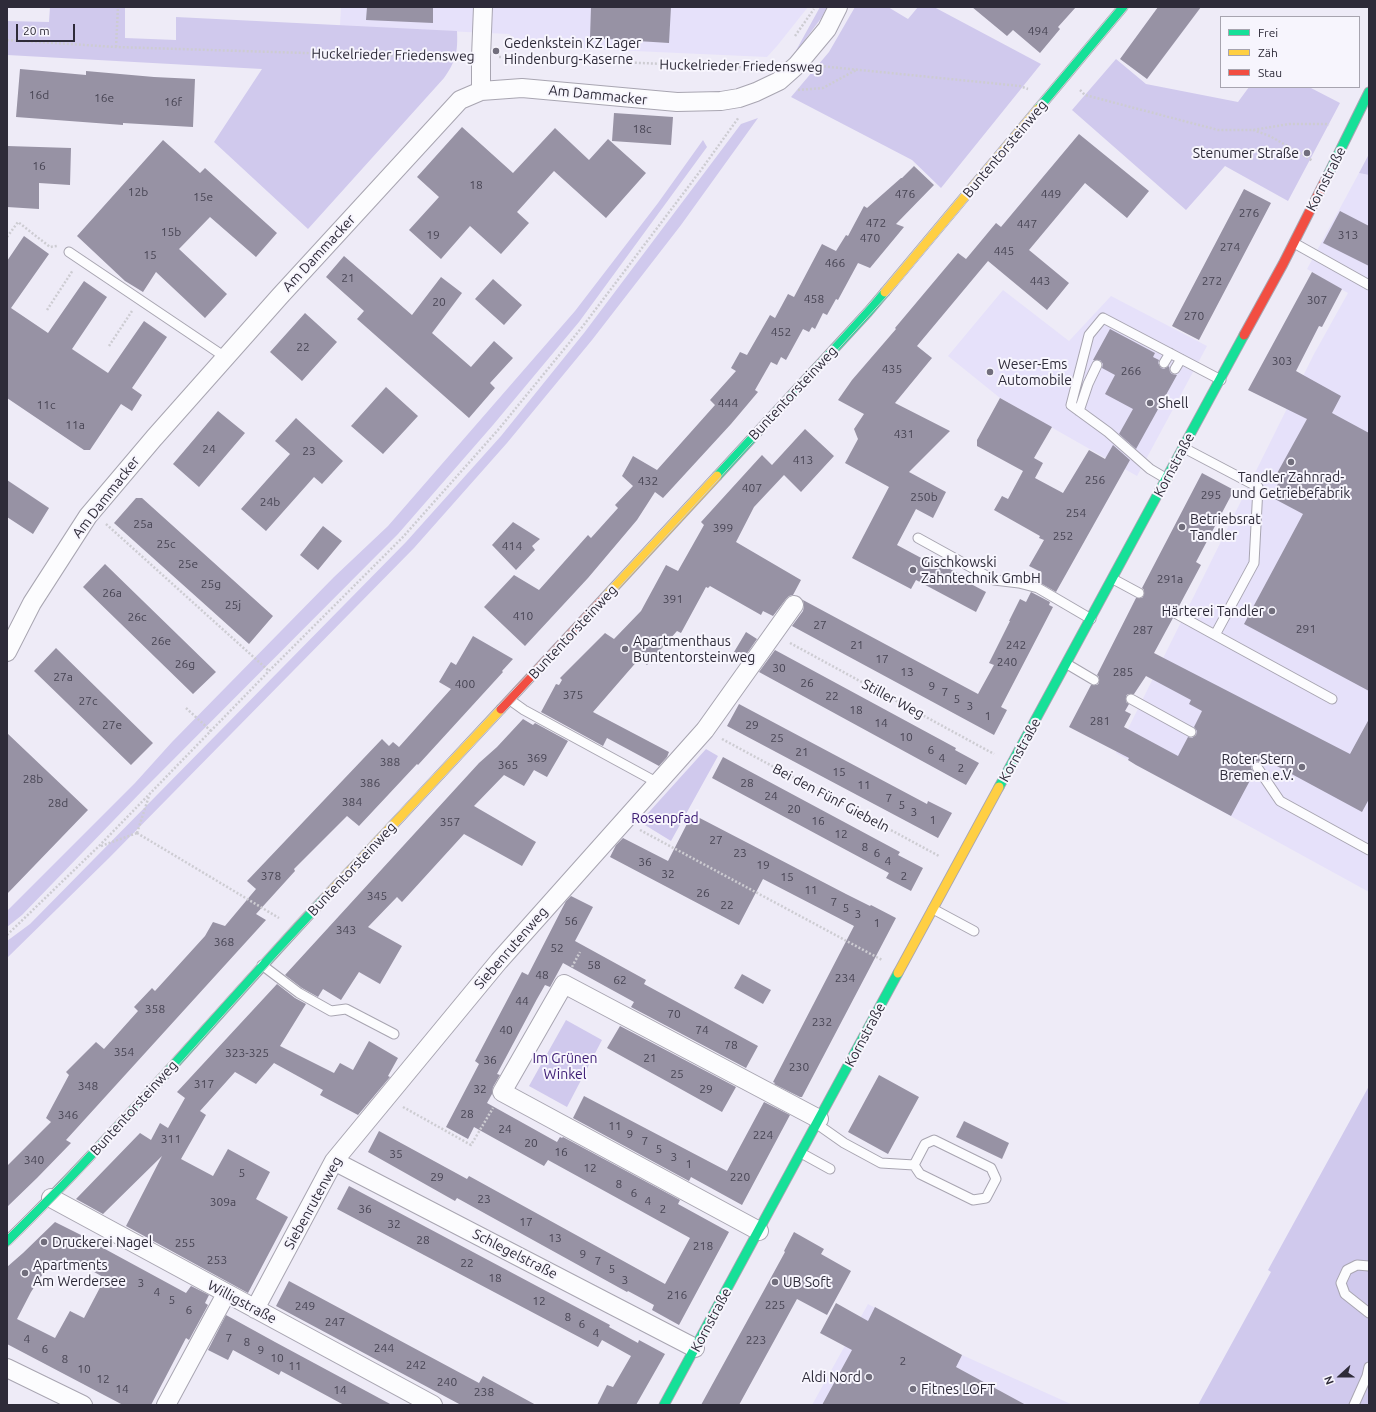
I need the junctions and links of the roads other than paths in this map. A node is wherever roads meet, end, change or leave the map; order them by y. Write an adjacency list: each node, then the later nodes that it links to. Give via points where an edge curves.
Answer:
1 (483, 7): 4 (street)
2 (838, 7): 4 (street, Am Dammacker, via 827,29 797,65 779,81 738,98 677,102 522,88)
3 (1123, 7): 31 (street, Buntentorsteinweg, via 868,312)
4 (481, 90): 10 (street, Am Dammacker, via 460,100)
5 (1369, 92): 6 (street, Kornstraße)
6 (1294, 243): 8 (lane); 15 (street, Kornstraße)
7 (69, 252): 10 (lane)
8 (1369, 285)
9 (1170, 353): 11 (lane); 12 (lane); 16 (lane, via 1117,328 1103,318 1089,335 1071,404)
10 (225, 357): 26 (street, Am Dammacker, via 92,511 32,604)
11 (1181, 359): 14 (lane); 15 (lane)
12 (1164, 363)
13 (1097, 365): 16 (lane)
14 (1175, 369)
15 (1221, 380): 17 (street, Kornstraße)
16 (1079, 411): 18 (lane, via 1131,448 1150,469)
17 (1184, 448): 18 (street, Kornstraße); 25 (lane, via 1258,487 1254,563)
18 (1167, 479): 20 (street, Kornstraße)
19 (918, 538): 24 (lane, via 994,580 1038,588)
20 (1113, 579): 21 (lane); 24 (street, Kornstraße)
21 (1139, 593)
22 (794, 605): 34 (street, Siebenrutenweg, via 705,730)
23 (1175, 613): 25 (lane)
24 (1091, 619): 27 (street, Kornstraße)
25 (1215, 635): 30 (lane)
26 (7, 652)
27 (1066, 664): 28 (lane); 36 (street, Kornstraße)
28 (1094, 680)
29 (1131, 699): 32 (lane)
30 (1332, 699)
31 (510, 700): 34 (lane); 38 (street, Buntentorsteinweg)
32 (1191, 732)
33 (1257, 768): 35 (lane, via 1280,801)
34 (658, 783): 42 (street, Siebenrutenweg, via 499,961)
35 (1369, 850)
36 (933, 910): 37 (lane); 40 (street, Kornstraße)
37 (974, 931)
38 (262, 965): 39 (lane, via 299,993 331,1011 346,1009); 45 (street, Buntentorsteinweg)
39 (394, 1034)
40 (818, 1122): 41 (street, Kornstraße); 43 (lane, via 844,1143 881,1163); 46 (street, via 564,984 502,1092)
41 (801, 1153): 44 (lane); 46 (street, Kornstraße)
42 (334, 1161): 50 (street, Siebenrutenweg); 52 (street, Schlegelstraße)
43 (914, 1165): 43 (lane, via 925,1144 934,1140 991,1168 996,1178 986,1198 974,1200 920,1174)
44 (830, 1169)
45 (51, 1198): 47 (street, Buntentorsteinweg); 49 (street, Willigstraße)
46 (759, 1231): 52 (street, Kornstraße)
47 (7, 1242)
48 (1369, 1266): 51 (lane, via 1357,1266 1347,1270 1341,1283 1345,1294)
49 (226, 1294): 50 (street, Willigstraße); 56 (street)
50 (255, 1309): 57 (street, Willigstraße)
51 (1369, 1313)
52 (695, 1348): 58 (street, Kornstraße)
53 (7, 1368): 55 (street)
54 (1369, 1368): 59 (lane)
55 (83, 1405)
56 (166, 1405)
57 (433, 1405)
58 (664, 1405)
59 (1354, 1405)

